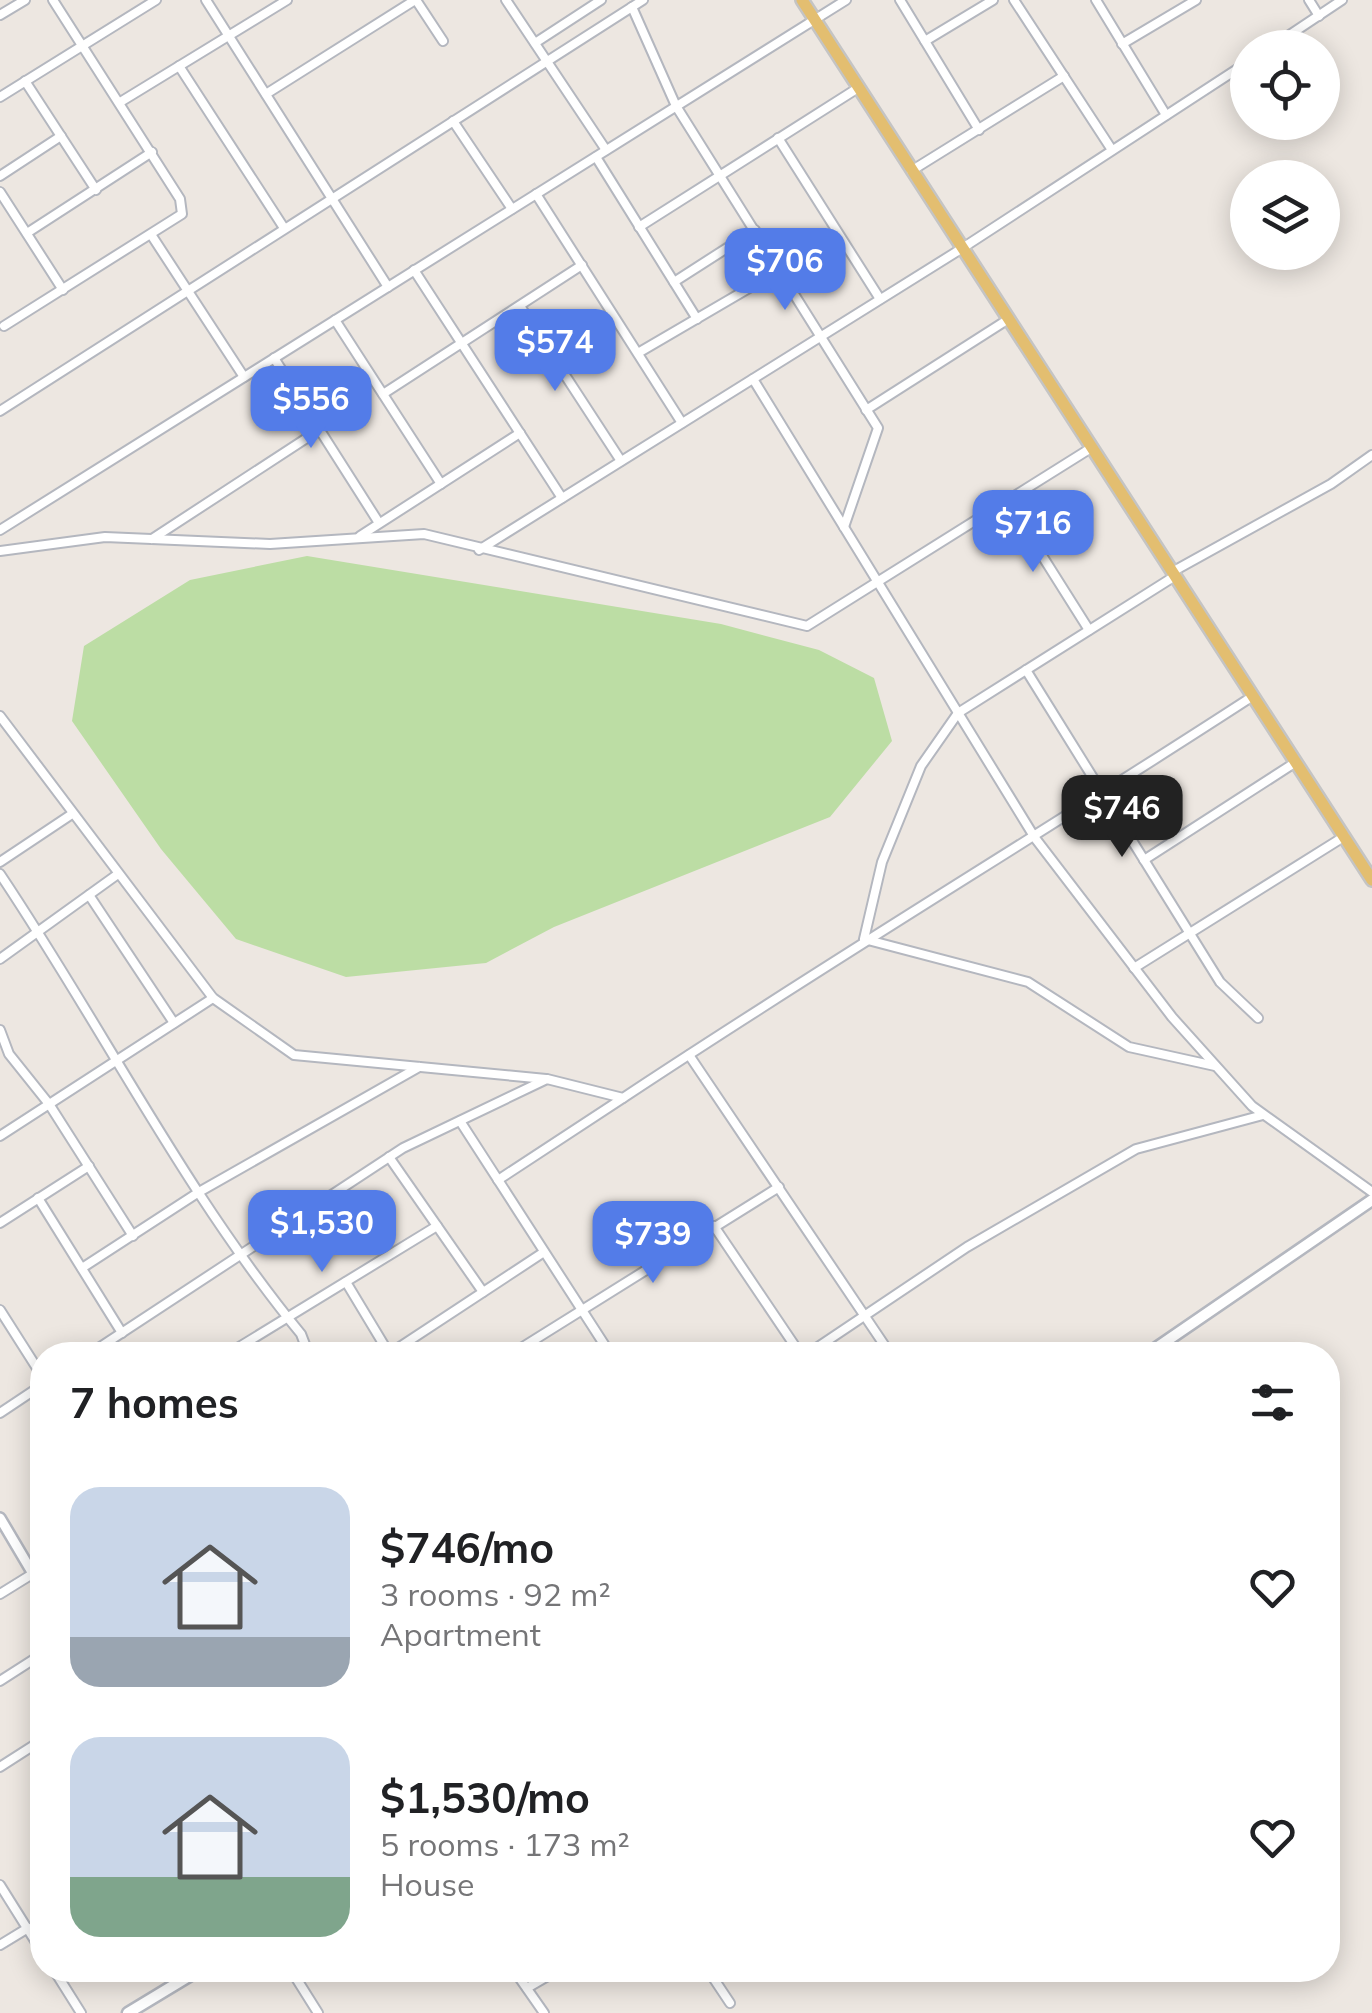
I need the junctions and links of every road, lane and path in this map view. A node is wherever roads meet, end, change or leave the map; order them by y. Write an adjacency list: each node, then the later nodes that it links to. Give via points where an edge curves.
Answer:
1 (25, 0): 22 (street)
2 (54, 0): 30 (street)
3 (156, 0): 30 (street)
4 (206, 0): 26 (street)
5 (287, 0): 26 (street)
6 (416, 0): 27 (street); 38 (street)
7 (506, 0): 29 (street)
8 (602, 0): 29 (street)
9 (643, 0): 20 (street)
10 (802, 0): 24 (main road)
11 (846, 0): 24 (street)
12 (900, 0): 28 (street)
13 (993, 0): 28 (street)
14 (1014, 0): 35 (street)
15 (1096, 0): 31 (street)
16 (1173, 0): 21 (street)
17 (1196, 0): 21 (street)
18 (1308, 0): 23 (street)
19 (1342, 0): 23 (street)
20 (632, 7): 32 (street); 41 (street)
21 (1179, 10): 31 (street)
22 (0, 16)
23 (1318, 16): 25 (street)
24 (814, 20): 37 (main road); 41 (street)
25 (1297, 30)
26 (228, 36): 33 (street); 38 (street)
27 (443, 41)
28 (925, 41): 44 (street)
29 (535, 43): 32 (street)
30 (83, 44): 36 (street); 40 (street)
31 (1122, 44): 42 (street)
32 (546, 60): 43 (street); 47 (street)
33 (179, 66): 40 (street); 60 (street)
34 (1230, 74): 42 (street)
35 (1064, 76): 44 (street); 48 (street)
36 (25, 81): 39 (street); 45 (street)
37 (858, 88): 46 (street); 51 (main road)
38 (266, 94): 57 (street)
39 (0, 97)
40 (122, 101): 49 (street)
41 (676, 106): 47 (street); 53 (street)
42 (1166, 116): 48 (street)
43 (453, 120): 57 (street); 58 (street)
44 (978, 130): 51 (street)
45 (61, 136): 52 (street); 54 (street)
46 (778, 138): 53 (street); 72 (street)
47 (606, 150): 50 (street)
48 (1112, 150): 64 (street)
49 (152, 152): 54 (street); 63 (street, via 182,214)
50 (596, 157): 56 (street); 59 (street)
51 (911, 171): 64 (main road)
52 (0, 176)
53 (720, 176): 59 (street); 61 (street)
54 (96, 190): 62 (street)
55 (0, 192): 62 (street)
56 (536, 194): 58 (street); 65 (street)
57 (332, 198): 60 (street); 69 (street)
58 (512, 209): 66 (street)
59 (639, 226): 68 (street)
60 (284, 228): 71 (street)
61 (754, 230): 67 (street); 68 (street)
62 (27, 233): 70 (street)
63 (152, 236): 70 (street); 71 (street)
64 (961, 249): 72 (street); 76 (main road)
65 (582, 265): 73 (street); 80 (street)
66 (414, 270): 69 (street); 79 (street)
67 (780, 270): 74 (street); 78 (street)
68 (674, 282): 74 (street)
69 (388, 286): 75 (street)
70 (63, 290): 77 (street)
71 (187, 290): 82 (street); 86 (street)
72 (880, 300): 78 (street)
73 (520, 306): 79 (street); 92 (street)
74 (697, 318): 80 (street)
75 (334, 320): 81 (street); 84 (street)
76 (1007, 320): 85 (street); 90 (main road)
77 (4, 326)
78 (822, 336): 83 (street); 85 (street)
79 (462, 343): 84 (street); 89 (street)
80 (638, 353): 87 (street)
81 (274, 358): 82 (street); 88 (street)
82 (244, 377): 98 (street)
83 (753, 379): 87 (street); 97 (street)
84 (383, 394): 93 (street)
85 (866, 410): 97 (street, via 878,428)
86 (0, 411)
87 (682, 423): 92 (street)
88 (319, 430): 96 (street); 100 (street)
89 (520, 433): 93 (street); 94 (street)
90 (1091, 448): 95 (street); 103 (main road)
91 (1372, 455): 103 (street)
92 (621, 461): 94 (street)
93 (441, 484): 96 (street)
94 (562, 498): 101 (street)
95 (1008, 500): 104 (street); 105 (street)
96 (379, 524): 99 (street)
97 (844, 528): 104 (street)
98 (0, 530)
99 (356, 538): 100 (street, via 270,544); 101 (street, via 424,534)
100 (152, 539): 102 (street, via 106,537)
101 (478, 550): 104 (street, via 807,626)
102 (0, 551)
103 (1173, 574): 105 (street); 107 (main road)
104 (878, 581): 108 (street)
105 (1090, 630): 106 (street)
106 (1026, 670): 108 (street); 111 (street)
107 (1253, 696): 110 (main road); 111 (street)
108 (958, 713): 114 (street); 123 (street, via 921,766 882,862)
109 (0, 716): 112 (street)
110 (1296, 762): 113 (main road); 115 (street)
111 (1103, 794): 114 (street); 115 (street)
112 (72, 814): 116 (street); 118 (street)
113 (1345, 836): 119 (main road); 122 (street)
114 (1035, 838): 123 (street); 125 (street)
115 (1144, 860): 122 (street)
116 (0, 862)
117 (0, 874): 121 (street)
118 (118, 874): 120 (street); 126 (street)
119 (1372, 880)
120 (89, 895): 121 (street); 128 (street)
121 (38, 931): 124 (street); 132 (street)
122 (1190, 933): 125 (street); 127 (street, via 1220,982)
123 (864, 938): 131 (street); 134 (street, via 1028,982 1128,1047)
124 (0, 959)
125 (1134, 968): 134 (street)
126 (213, 998): 128 (street); 135 (street, via 294,1054)
127 (1258, 1018)
128 (174, 1023): 132 (street)
129 (0, 1030): 130 (street)
130 (10, 1054): 133 (street); 138 (street)
131 (689, 1054): 137 (street); 145 (street)
132 (118, 1059): 138 (street); 146 (street)
133 (0, 1064)
134 (1216, 1066): 139 (street)
135 (419, 1067): 136 (street); 146 (street)
136 (547, 1079): 137 (street); 140 (street)
137 (623, 1098): 144 (street)
138 (49, 1104): 141 (street); 143 (street)
139 (1264, 1115): 147 (street); 161 (street, via 1136,1149 966,1247)
140 (460, 1120): 142 (street); 144 (street)
141 (0, 1136)
142 (388, 1157): 151 (street); 155 (street)
143 (89, 1166): 148 (street); 153 (street)
144 (498, 1180): 154 (street)
145 (778, 1187): 152 (street); 161 (street)
146 (200, 1192): 153 (street); 155 (street)
147 (1372, 1192)
148 (38, 1198): 150 (street); 156 (street)
149 (1372, 1200): 175 (main road)
150 (0, 1222)
151 (437, 1226): 157 (street); 158 (street)
152 (714, 1226): 160 (street); 172 (street)
153 (133, 1236): 156 (street)
154 (544, 1252): 158 (street); 160 (street)
155 (241, 1254): 162 (street); 163 (street)
156 (82, 1268): 163 (street)
157 (346, 1282): 162 (street); 168 (street)
158 (483, 1292): 169 (street)
159 (0, 1310): 176 (street)
160 (582, 1310): 170 (street); 171 (street)
161 (867, 1317): 173 (street); 174 (street)
162 (288, 1318): 166 (street); 167 (street)
163 (122, 1332): 164 (street)
164 (110, 1340): 165 (street)
165 (107, 1342)
166 (248, 1342)
167 (305, 1342)
168 (383, 1342)
169 (408, 1342)
170 (531, 1342)
171 (603, 1342)
172 (795, 1342)
173 (826, 1342)
174 (883, 1342)
175 (1165, 1342)
176 (30, 1357)
177 (30, 1393): 178 (street)
178 (0, 1413)
179 (0, 1518): 180 (street)
180 (30, 1560)
181 (30, 1576): 182 (street)
182 (0, 1594)
183 (30, 1661): 184 (street)
184 (0, 1680)
185 (30, 1748): 186 (street)
186 (0, 1767)
187 (0, 1884): 188 (street)
188 (28, 1928): 189 (street); 190 (street)
189 (30, 1931)
190 (0, 1945)
191 (62, 1982): 199 (street)
192 (180, 1982): 200 (main road)
193 (299, 1982): 201 (street)
194 (523, 1982): 197 (street)
195 (537, 1982): 197 (street)
196 (716, 1982): 198 (street)
197 (527, 1988): 202 (street)
198 (730, 2004)
199 (81, 2013)
200 (128, 2013)
201 (318, 2013)
202 (544, 2013)

